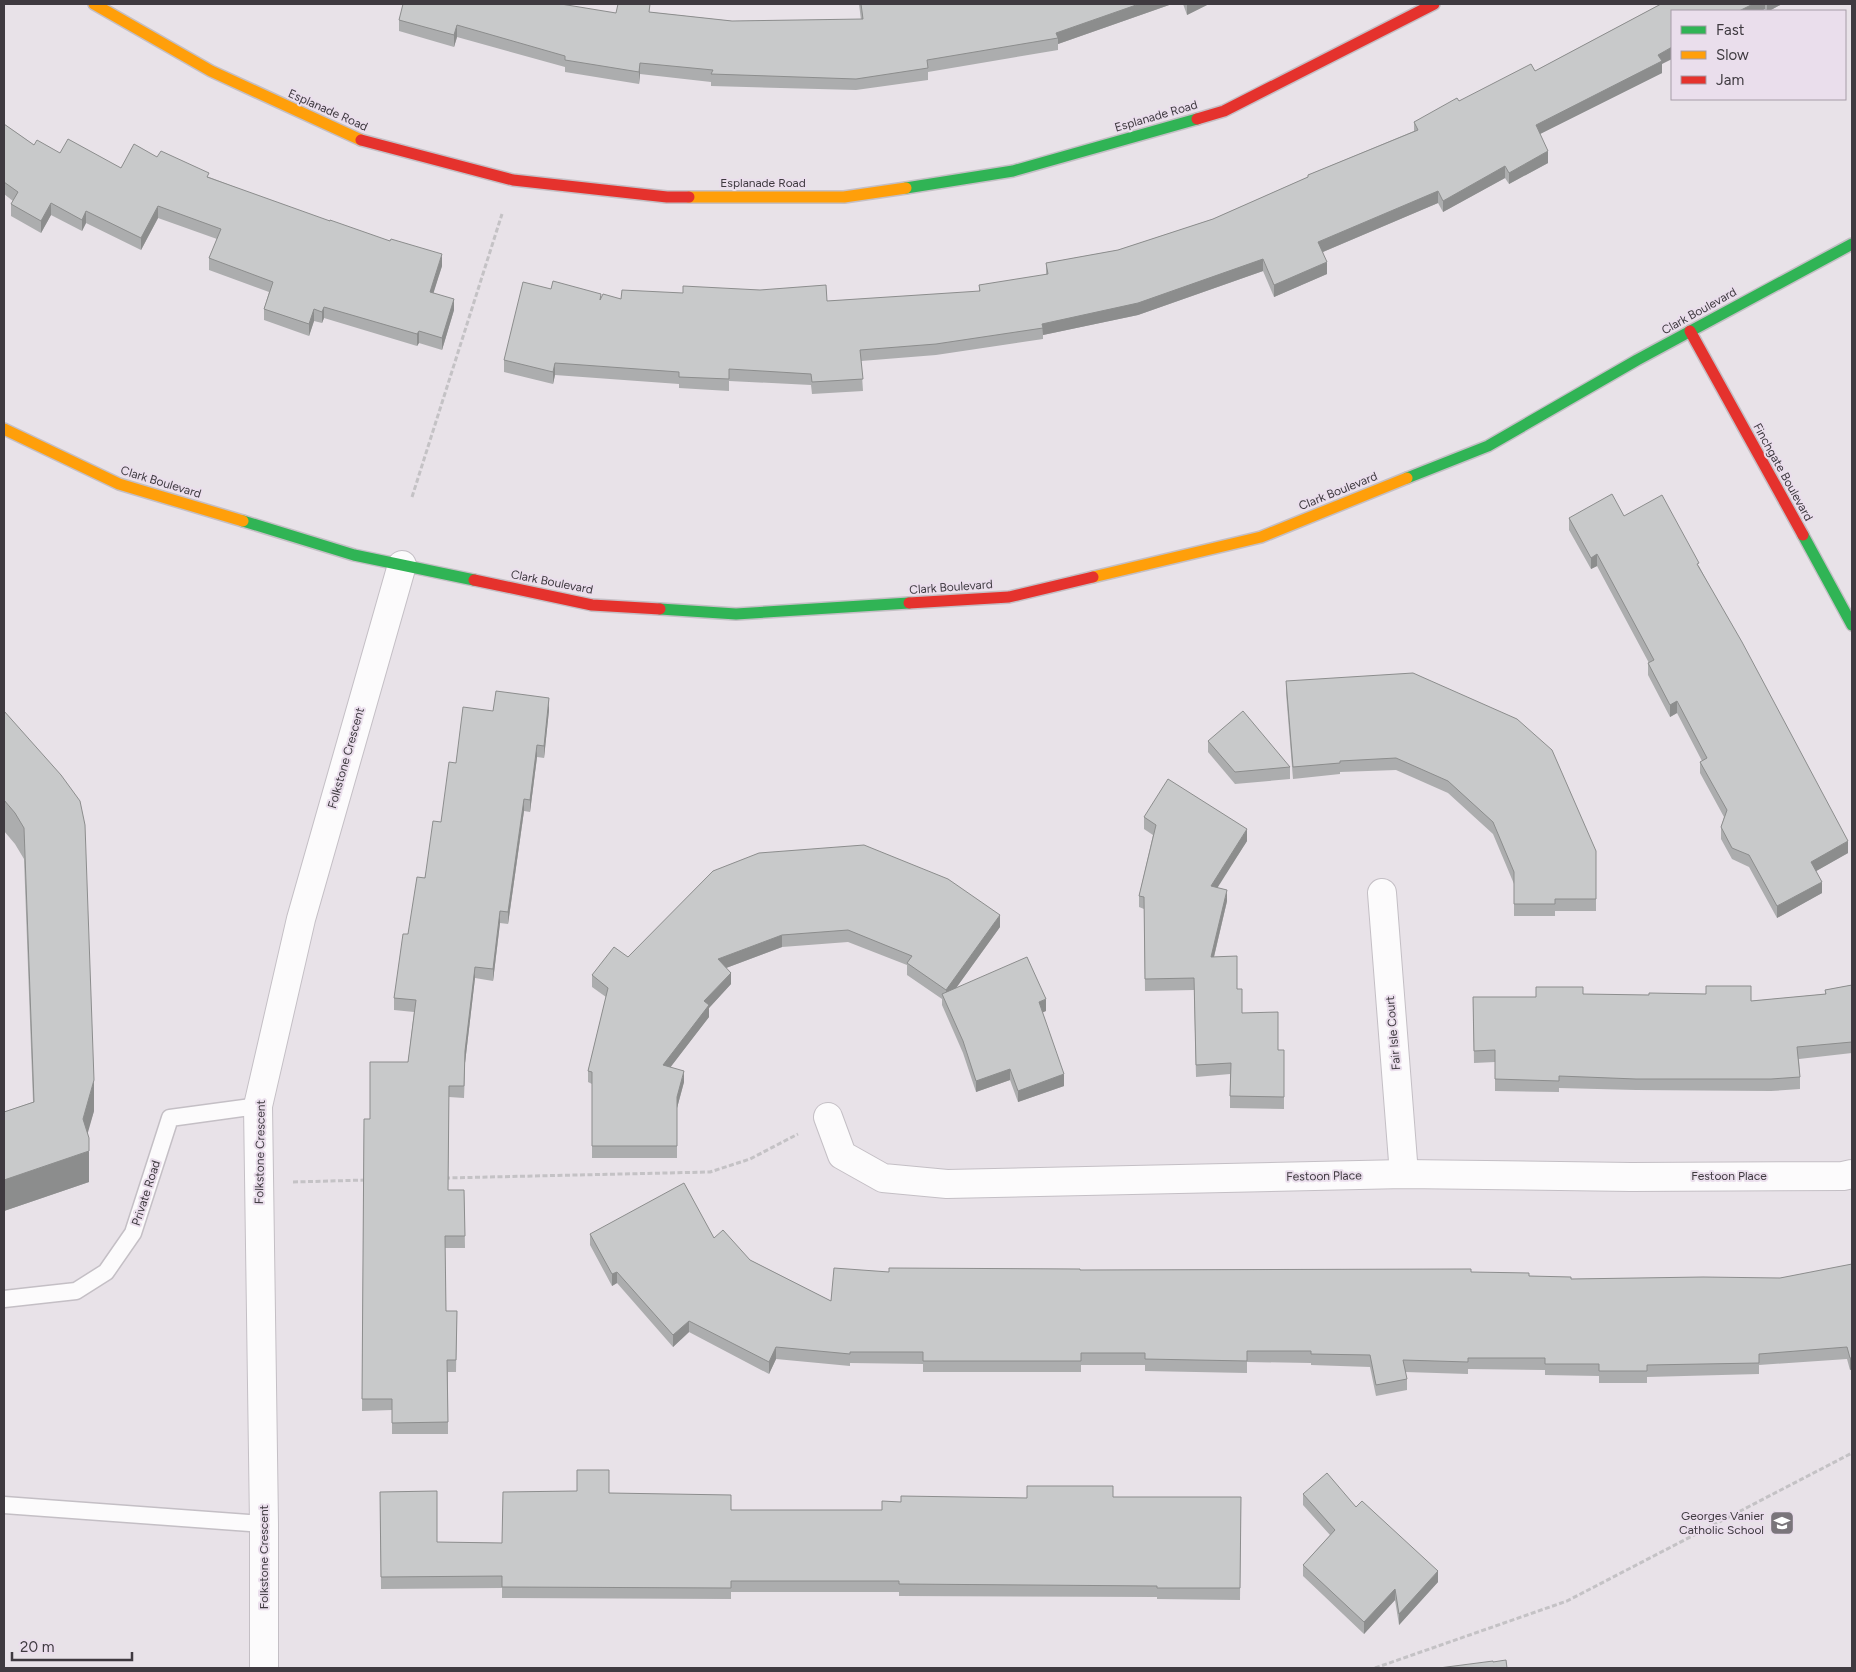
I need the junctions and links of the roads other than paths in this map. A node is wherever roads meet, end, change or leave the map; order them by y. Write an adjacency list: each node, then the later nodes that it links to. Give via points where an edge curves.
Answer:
1 (94, 4): 2 (street, Esplanade Road, via 210,71 354,138 513,180 667,197 844,197 1013,171 1224,112)
2 (1434, 4)
3 (1852, 244): 4 (street, Clark Boulevard)
4 (1690, 331): 6 (street, Clark Boulevard, via 1488,446 1261,537 1009,597 736,614 592,605); 7 (street, Finchgate Boulevard)
5 (4, 429): 6 (street, Clark Boulevard, via 119,484 354,555)
6 (402, 565): 9 (street, Folkstone Crescent, via 300,919)
7 (1852, 625)
8 (1382, 893): 11 (street, Fair Isle Court)
9 (258, 1106): 13 (lane, Private Road, via 170,1118 133,1234 106,1272 76,1291); 15 (street, Folkstone Crescent)
10 (828, 1117): 11 (street, Festoon Place, via 842,1155 883,1178 947,1184)
11 (1404, 1174): 12 (street, Festoon Place, via 1631,1177)
12 (1852, 1174)
13 (4, 1299)
14 (4, 1505): 15 (lane)
15 (264, 1524): 16 (street, Folkstone Crescent)
16 (264, 1668)

